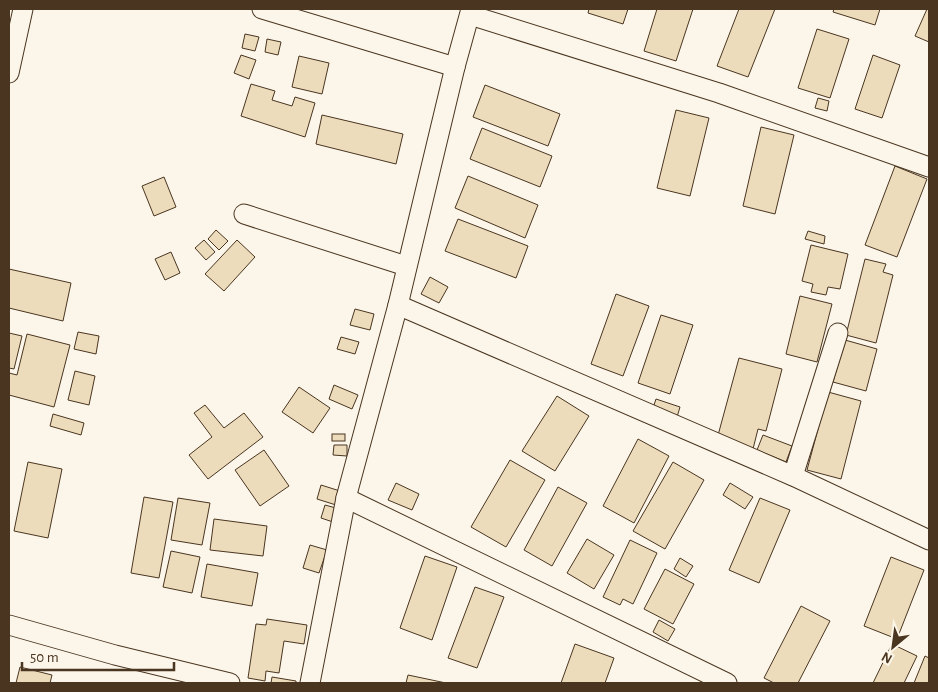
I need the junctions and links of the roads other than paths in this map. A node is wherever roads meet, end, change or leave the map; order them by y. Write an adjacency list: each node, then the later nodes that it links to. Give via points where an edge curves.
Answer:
1 (24, 9): 5 (street)
2 (262, 9): 4 (street)
3 (470, 12): 4 (street); 6 (street, via 719,93)
4 (455, 67): 8 (street)
5 (9, 74)
6 (929, 167)
7 (244, 214): 8 (street)
8 (406, 266): 9 (street)
9 (398, 305): 11 (street); 12 (street)
10 (838, 333): 11 (street)
11 (793, 476): 13 (street)
12 (346, 498): 16 (street); 17 (street)
13 (929, 540)
14 (9, 625): 15 (street)
15 (230, 683)
16 (310, 683)
17 (727, 683)

